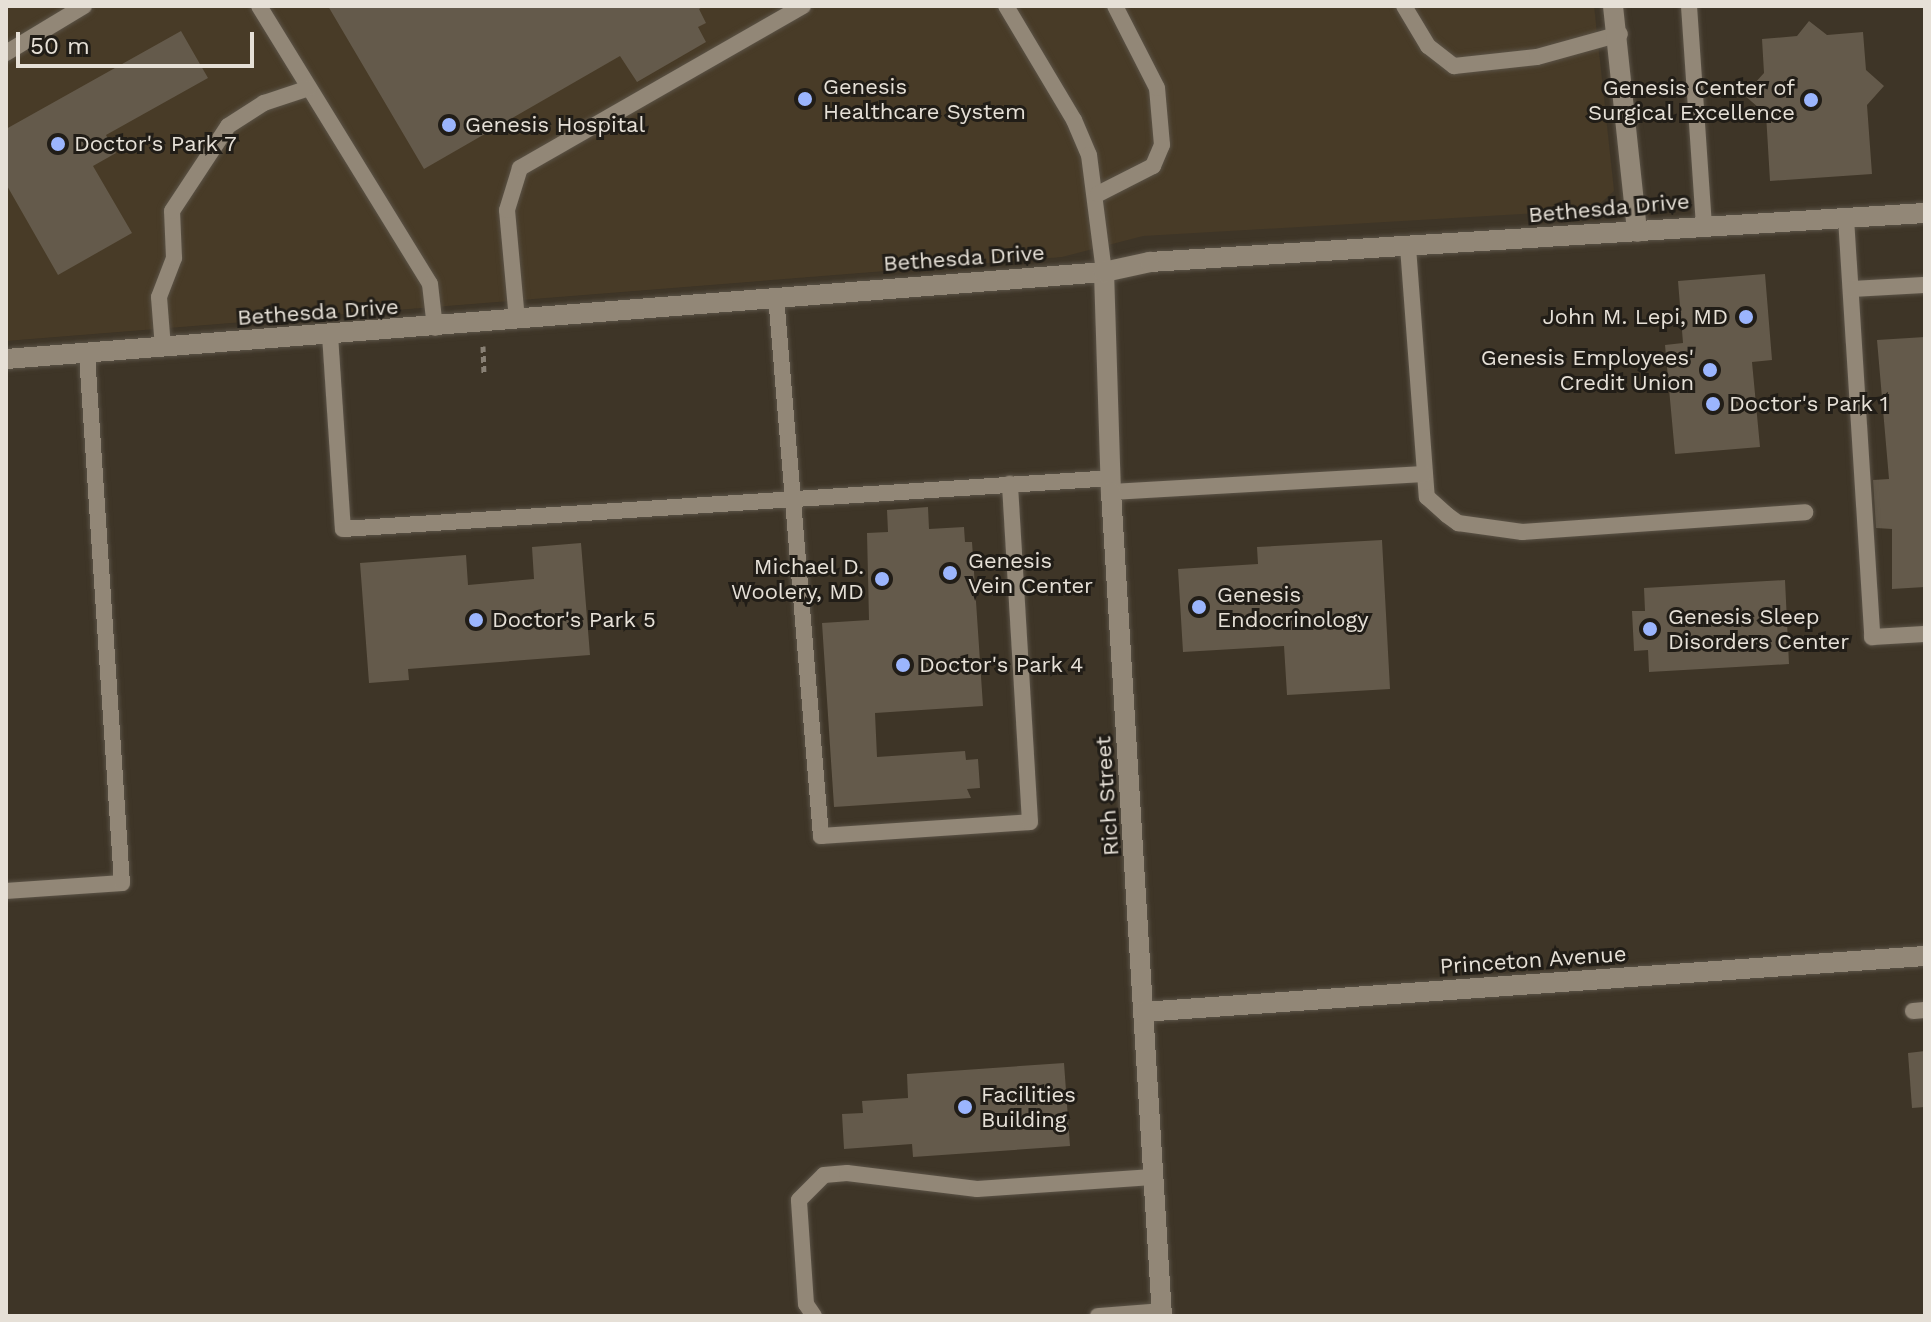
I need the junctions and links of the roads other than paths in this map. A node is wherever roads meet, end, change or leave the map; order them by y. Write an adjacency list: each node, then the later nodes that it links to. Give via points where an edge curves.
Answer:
1 (84, 6): 10 (lane)
2 (259, 6): 11 (lane)
3 (803, 6): 22 (lane, via 520,168 507,210)
4 (1006, 6): 12 (lane, via 1074,120)
5 (1115, 6): 12 (lane, via 1157,88 1162,145 1153,166)
6 (1404, 6): 9 (lane, via 1428,46 1454,66 1537,57)
7 (1613, 6): 9 (street)
8 (1689, 6): 15 (lane)
9 (1620, 34): 16 (street)
10 (6, 53)
11 (309, 88): 23 (lane, via 430,284); 25 (lane, via 264,103 228,126 172,211 174,258 159,297)
12 (1098, 194): 18 (lane)
13 (1925, 213): 14 (street, Bethesda Drive)
14 (1846, 218): 15 (street, Bethesda Drive); 20 (lane)
15 (1704, 225): 16 (street, Bethesda Drive)
16 (1637, 232): 17 (street, Bethesda Drive)
17 (1408, 247): 18 (street, Bethesda Drive, via 1150,262); 28 (lane)
18 (1104, 272): 21 (street, Bethesda Drive); 30 (street, Rich Street)
19 (1925, 285): 20 (lane)
20 (1851, 289): 33 (lane, via 1872,637)
21 (776, 296): 22 (street, Bethesda Drive); 31 (lane)
22 (517, 320): 23 (street, Bethesda Drive)
23 (435, 328): 24 (street, Bethesda Drive)
24 (330, 335): 25 (street, Bethesda Drive); 31 (lane, via 343,529)
25 (163, 348): 26 (street, Bethesda Drive)
26 (87, 354): 27 (street, Bethesda Drive); 34 (lane, via 122,883)
27 (6, 359)
28 (1424, 474): 30 (lane); 32 (lane, via 1427,497 1458,523 1522,532)
29 (1010, 484): 30 (lane); 31 (lane); 31 (lane, via 1030,822 821,836)
30 (1111, 485): 36 (street, Rich Street)
31 (791, 498)
32 (1805, 512)
33 (1925, 634)
34 (6, 891)
35 (1925, 956): 36 (street, Princeton Avenue)
36 (1143, 1012): 37 (street, Rich Street)
37 (1153, 1177): 38 (street, Rich Street); 39 (lane, via 977,1189 847,1173 824,1175 799,1200 806,1304)
38 (1162, 1314): 40 (lane)
39 (814, 1316)
40 (1098, 1316)

